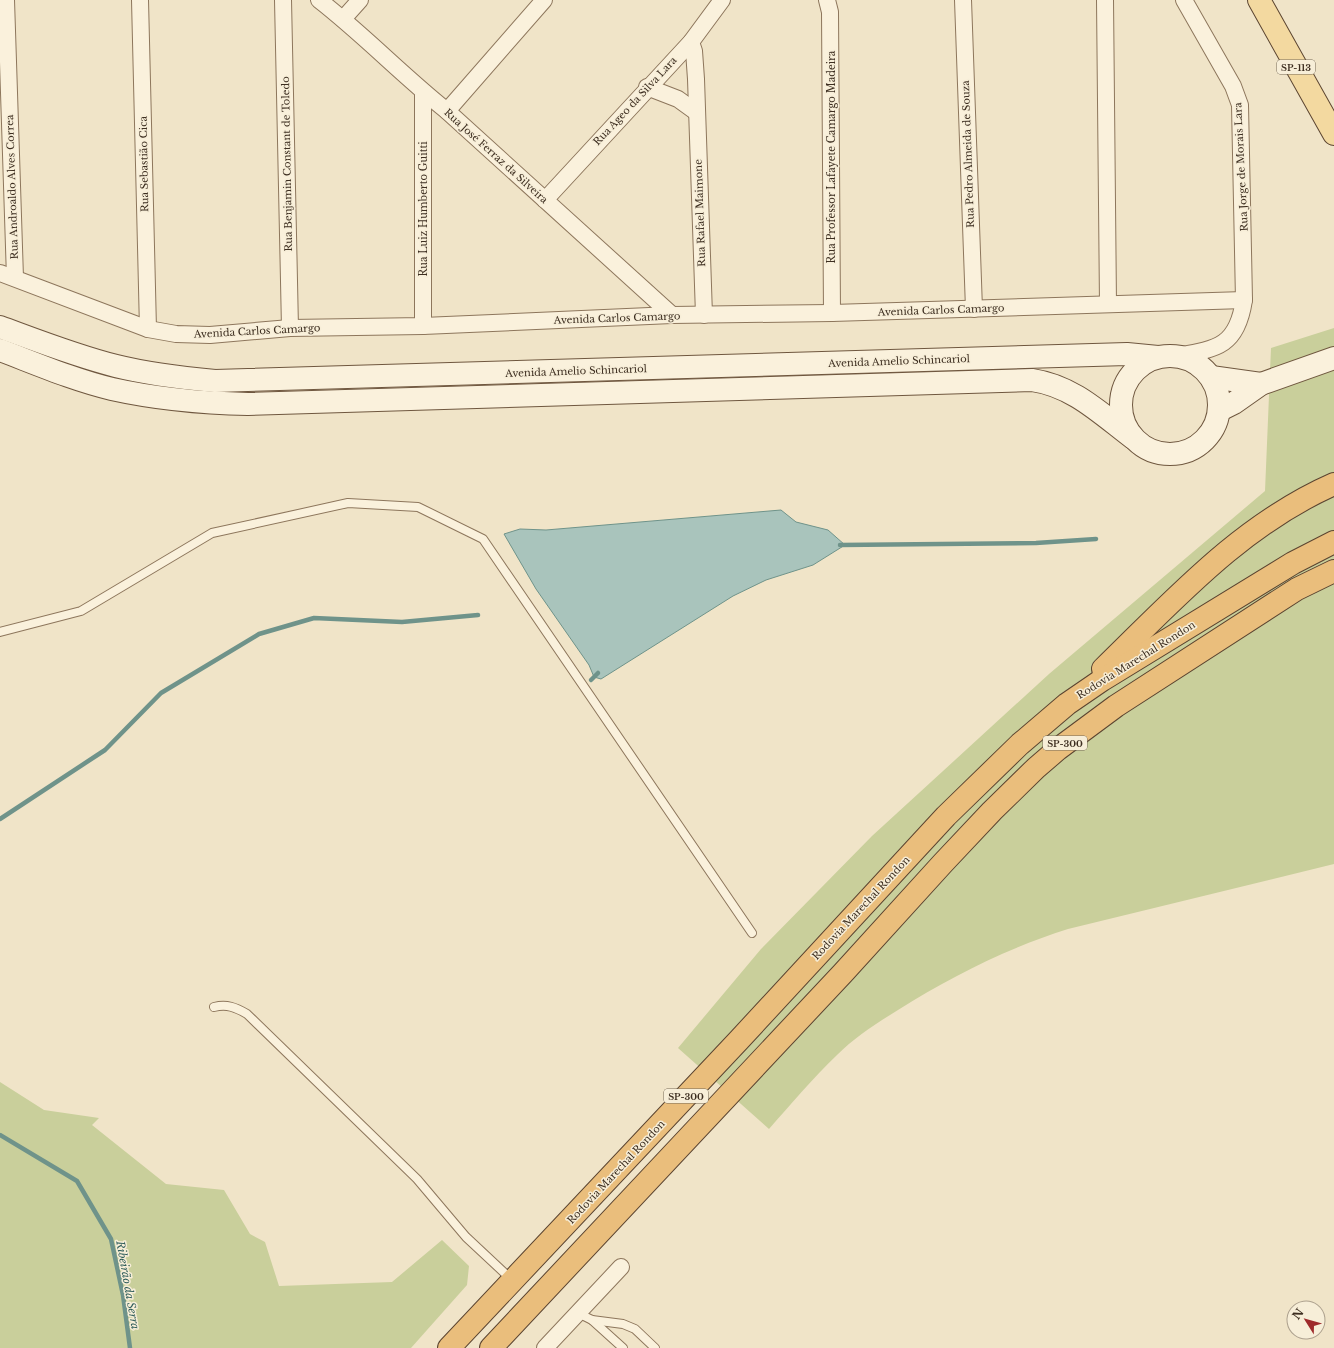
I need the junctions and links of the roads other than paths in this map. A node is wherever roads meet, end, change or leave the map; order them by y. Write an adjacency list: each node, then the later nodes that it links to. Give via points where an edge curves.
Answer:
1 (6, 0): 22 (street, Rua Androaldo Alves Correa)
2 (140, 0): 32 (street, Rua Sebastião Cica)
3 (283, 0): 31 (street, Rua Benjamin Constant de Toledo)
4 (319, 0): 13 (street, Rua José Ferraz da Silveira)
5 (360, 0): 13 (street)
6 (544, 0): 17 (street)
7 (722, 0): 14 (street, Rua Ageo da Silva Lara)
8 (827, 0): 26 (street, Rua Professor Lafayete Camargo Madeira, via 830,12)
9 (962, 0): 25 (street, Rua Pedro Almeida de Souza)
10 (1105, 0): 24 (street)
11 (1184, 0): 23 (street, Rua Jorge de Morais Lara, via 1233,86 1240,105)
12 (1259, 0): 19 (main road, SP-113)
13 (343, 19): 16 (street, Rua José Ferraz da Silveira)
14 (691, 42): 15 (street, Rua Ageo da Silva Lara); 18 (street, Rua Rafael Maimone, via 695,62)
15 (647, 87): 18 (street, via 678,99); 20 (street, Rua Ageo da Silva Lara)
16 (423, 92): 17 (street, Rua José Ferraz da Silveira); 29 (street, Rua Luiz Humberto Guitti)
17 (447, 111): 20 (street, Rua José Ferraz da Silveira)
18 (696, 112): 27 (street, Rua Rafael Maimone)
19 (1334, 134)
20 (545, 200): 28 (street, Rua José Ferraz da Silveira)
21 (0, 272): 22 (street, Avenida Carlos Camargo)
22 (15, 278): 32 (street, Avenida Carlos Camargo)
23 (1244, 300): 24 (street, Avenida Carlos Camargo); 34 (street, Rua Jorge de Morais Lara, via 1239,326 1230,338 1216,347)
24 (1108, 304): 25 (street, Avenida Carlos Camargo)
25 (974, 309): 26 (street, Avenida Carlos Camargo)
26 (832, 313): 27 (street, Avenida Carlos Camargo)
27 (704, 314): 28 (street, Avenida Carlos Camargo)
28 (672, 315): 29 (street, Avenida Carlos Camargo)
29 (423, 326): 31 (street, Avenida Carlos Camargo)
30 (0, 327): 34 (main road, Avenida Amelio Schincariol, via 117,366 156,374 215,380 1127,354)
31 (290, 328): 32 (street, Avenida Carlos Camargo, via 210,335 176,334)
32 (148, 329)
33 (0, 350): 39 (main road, via 112,389 180,401 221,404 1032,380 1053,384 1074,394)
34 (1166, 357): 36 (main road, via 1189,359); 39 (main road, via 1145,363 1134,372 1126,384 1121,412)
35 (1334, 358): 37 (main road)
36 (1211, 377): 37 (main road); 38 (main road, via 1217,387)
37 (1261, 384): 38 (main road)
38 (1220, 410): 39 (main road, via 1209,437 1185,453 1156,453)
39 (1132, 438)
40 (1334, 484): 46 (highway, via 1287,508 1254,529 1217,559)
41 (1334, 542): 46 (highway, Rodovia Marechal Rondon / SP-300, via 1244,592)
42 (1334, 570): 53 (highway, SP-300, via 1297,589 1116,706 1036,768 943,863)
43 (0, 626): 44 (lane)
44 (10, 630): 45 (lane); 47 (lane, via 81,611 212,533 348,503 418,507 483,539)
45 (0, 632)
46 (1067, 704): 50 (highway, Rodovia Marechal Rondon / SP-300, via 1020,744 957,805)
47 (752, 933)
48 (214, 1007): 50 (lane, via 236,1007 246,1014 417,1179 466,1237)
49 (621, 1267): 51 (street)
50 (513, 1281): 52 (highway, Rodovia Marechal Rondon / SP-300)
51 (585, 1317): 54 (street); 55 (lane); 56 (lane, via 623,1324 635,1329)
52 (449, 1348)
53 (491, 1348)
54 (545, 1348)
55 (623, 1348)
56 (655, 1348)

